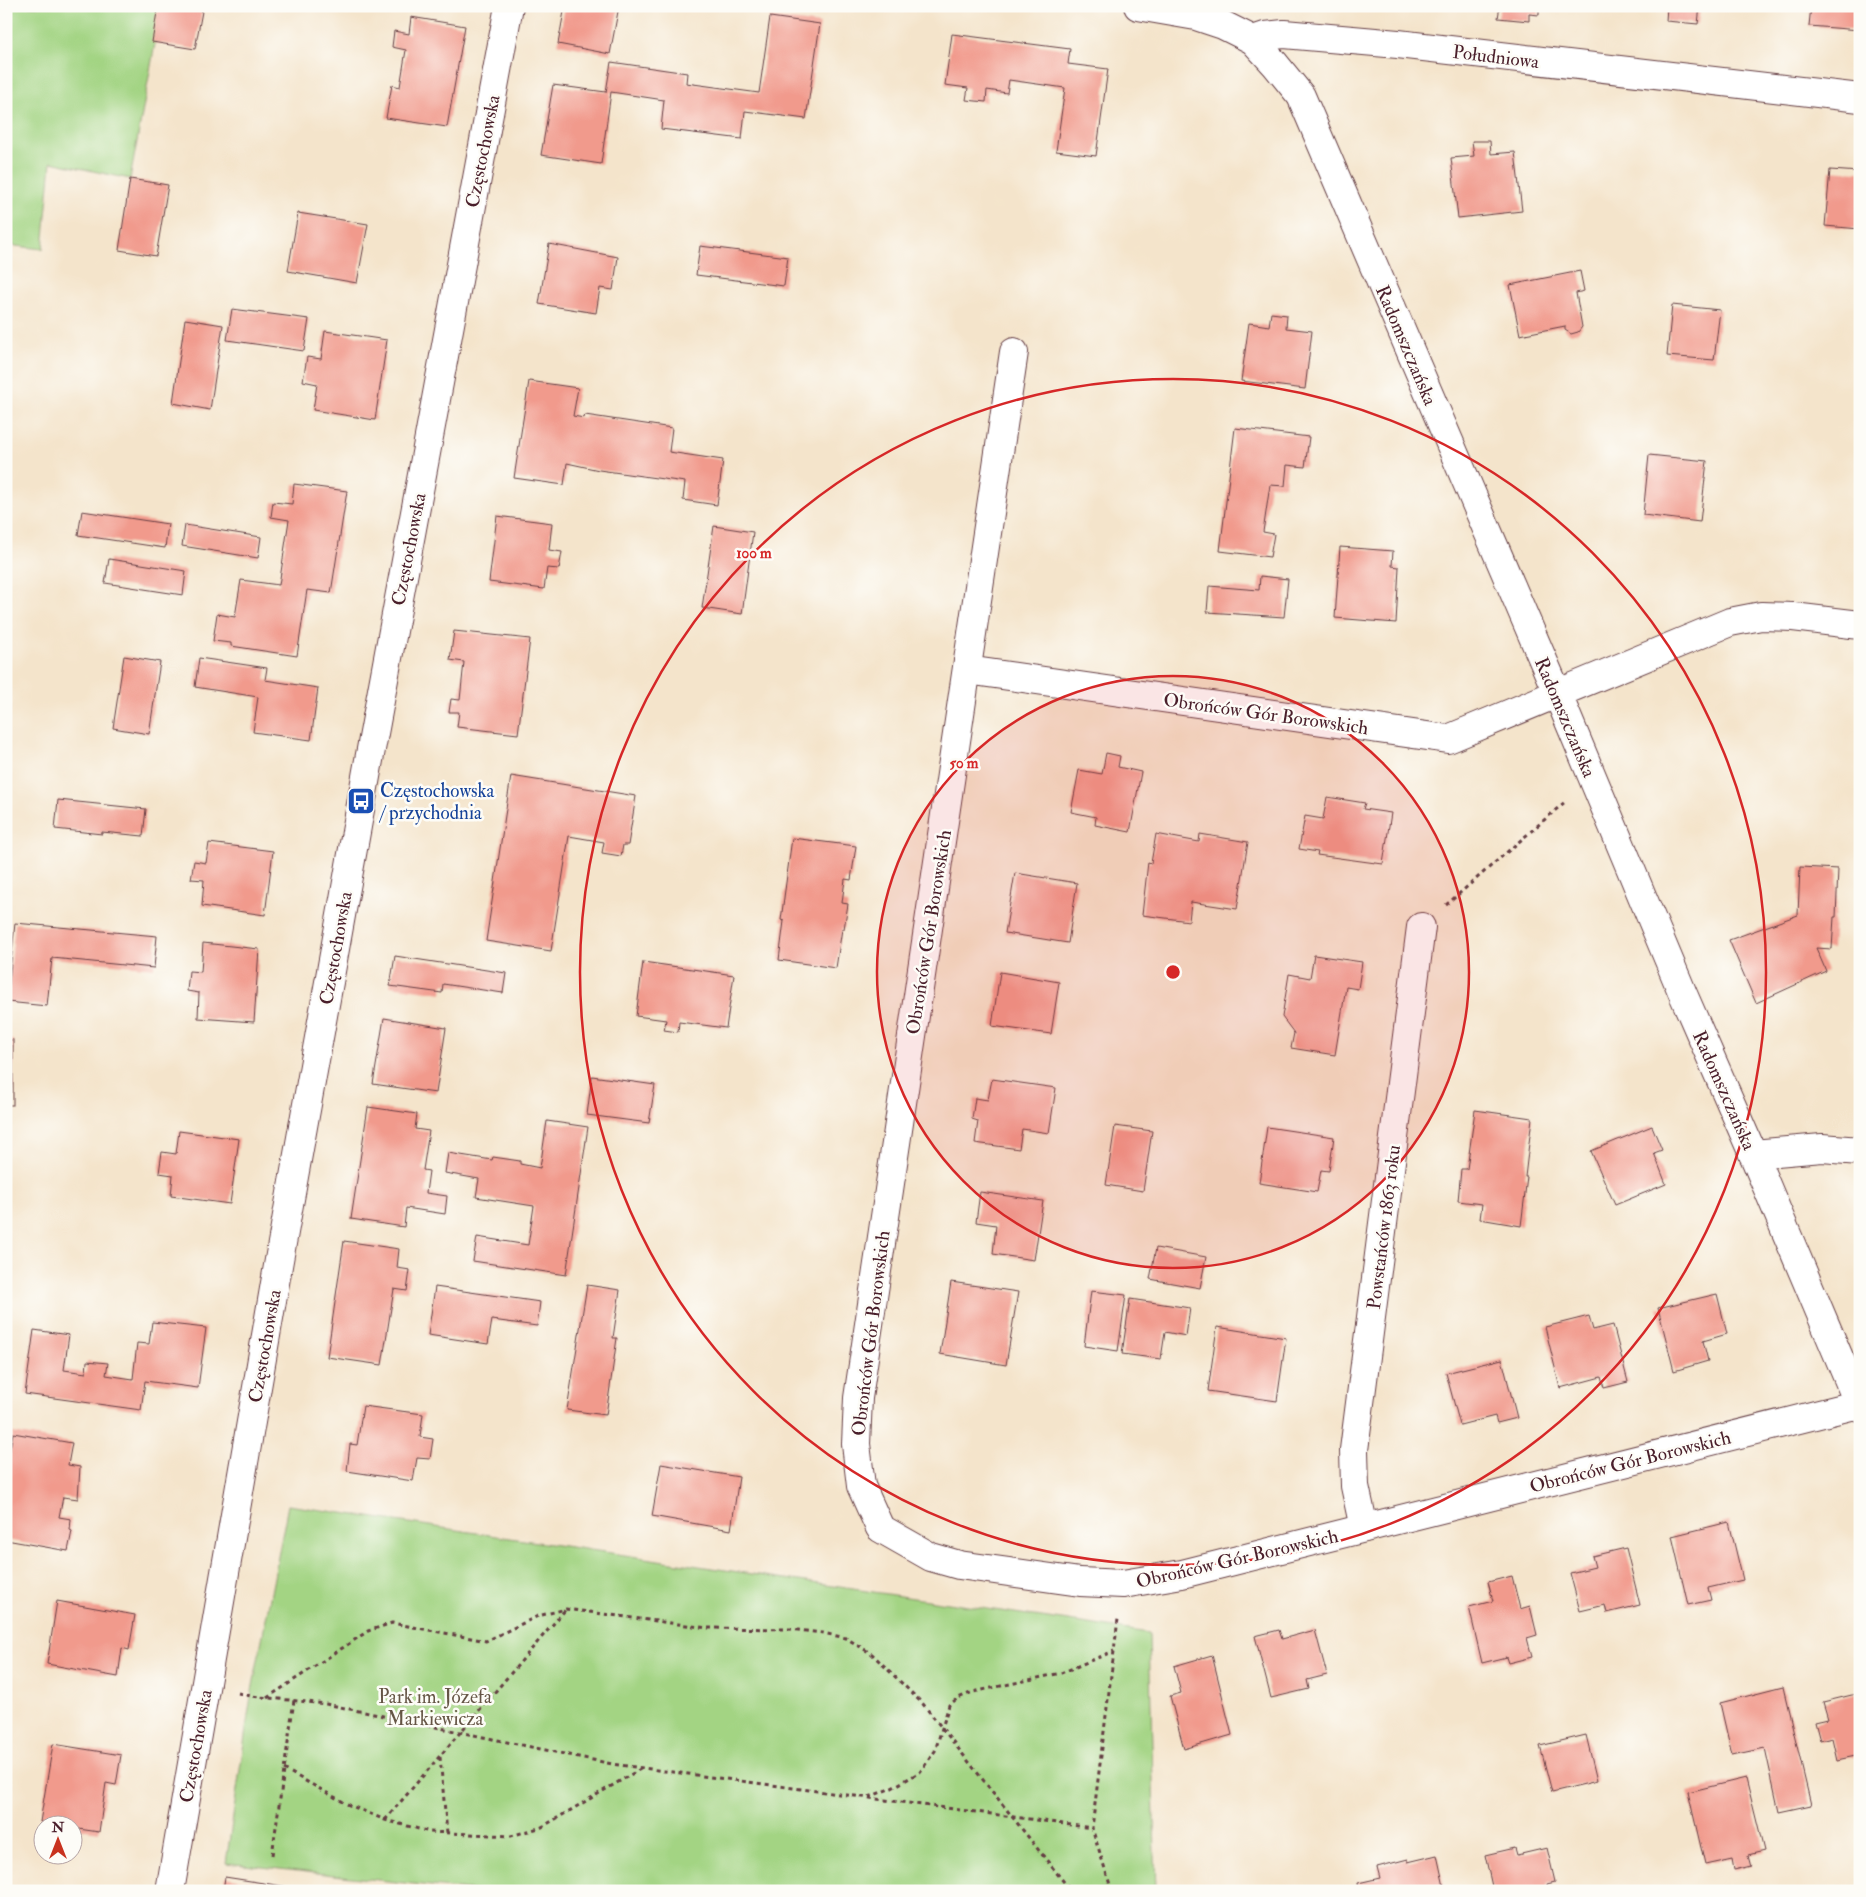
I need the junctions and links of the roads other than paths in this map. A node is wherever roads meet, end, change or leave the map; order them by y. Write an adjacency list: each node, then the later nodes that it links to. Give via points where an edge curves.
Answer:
1 (509, 6): 15 (street, Częstochowska, via 279,1260)
2 (1138, 6): 3 (street, via 1196,16)
3 (1224, 16): 4 (street)
4 (1253, 40): 5 (street, Południowa, via 1284,34 1370,42); 9 (street, Radomszczańska, via 1301,96)
5 (1860, 98)
6 (1014, 352): 8 (street, Obrońców Gór Borowskich)
7 (1860, 625): 9 (street, Obrońców Gór Borowskich, via 1761,616 1730,622)
8 (967, 670): 9 (street, Obrońców Gór Borowskich, via 1448,739); 14 (street, Obrońców Gór Borowskich, via 858,1398 856,1444 861,1486 880,1528 931,1557 959,1565 1080,1582 1123,1584 1182,1574)
9 (1558, 695): 12 (street, Radomszczańska)
10 (1421, 927): 14 (street, Powstańców 1863 roku, via 1354,1450 1355,1486)
11 (1860, 1151): 12 (street, via 1822,1148)
12 (1753, 1154): 13 (street, Radomszczańska)
13 (1859, 1405): 14 (street, Obrońców Gór Borowskich)
14 (1364, 1528)
15 (170, 1891)

